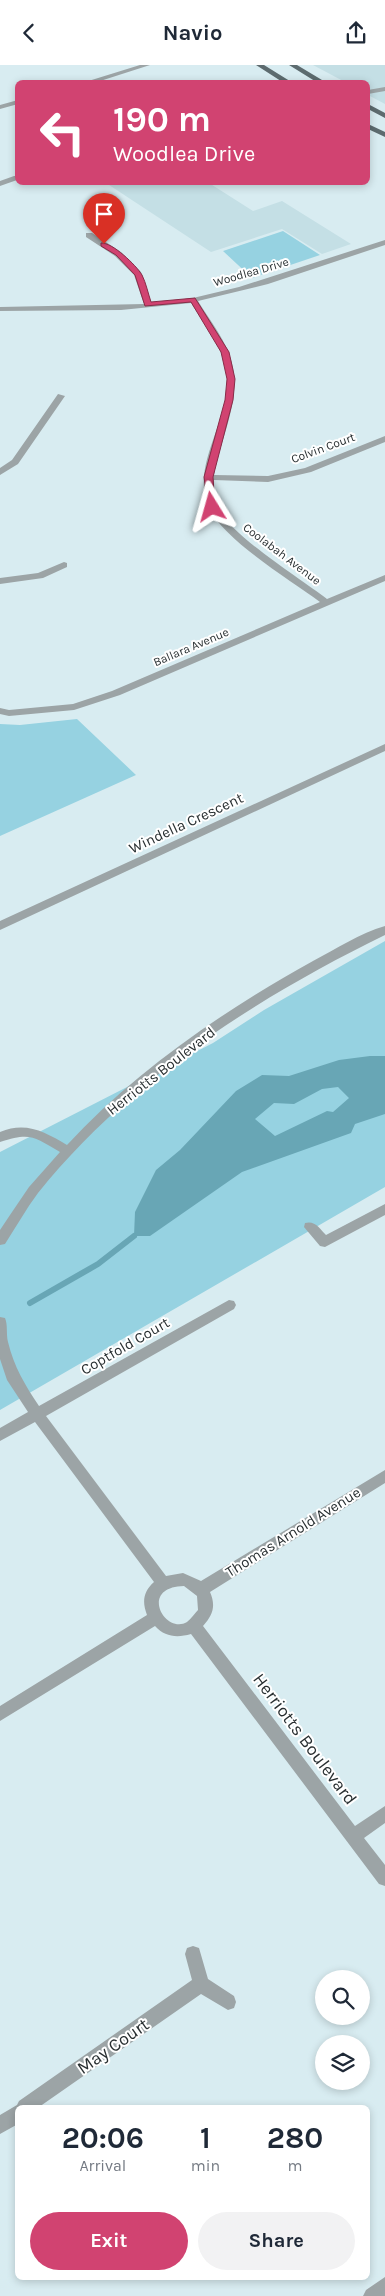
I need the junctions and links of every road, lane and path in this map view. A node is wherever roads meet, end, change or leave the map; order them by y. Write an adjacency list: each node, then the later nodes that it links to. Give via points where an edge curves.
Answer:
1 (147, 65): 4 (street)
2 (259, 65): 5 (main road)
3 (292, 65): 6 (main road)
4 (95, 80)
5 (285, 80)
6 (319, 80)
7 (385, 89): 8 (street)
8 (370, 92)
9 (15, 103): 10 (street)
10 (0, 107)
11 (370, 107): 12 (main road)
12 (385, 116)
13 (370, 127): 14 (main road)
14 (385, 135)
15 (14, 178): 16 (street)
16 (0, 184)
17 (89, 235): 20 (street, via 118,254 138,274)
18 (385, 242): 19 (street, Woodlea Drive, via 258,284)
19 (193, 300): 20 (street, Woodlea Drive); 25 (street, Coolabah Avenue, via 225,352 231,379 229,400)
20 (148, 305): 21 (street, Woodlea Drive)
21 (0, 309)
22 (61, 396): 24 (street, via 14,462)
23 (385, 439): 25 (street, Colvin Court, via 308,469 268,479)
24 (0, 472)
25 (208, 477): 29 (street, Coolabah Avenue, via 212,507 231,531)
26 (64, 565): 28 (street, via 40,576)
27 (385, 578): 29 (street, Ballara Avenue)
28 (0, 581)
29 (326, 602): 30 (street, Ballara Avenue, via 108,696 74,707)
30 (0, 711)
31 (385, 747): 32 (street, Windella Crescent)
32 (0, 926)
33 (385, 930): 35 (street, Herriotts Boulevard, via 275,988 182,1051 98,1119)
34 (0, 1137): 35 (street, via 29,1130)
35 (68, 1151): 38 (street, Herriotts Boulevard, via 37,1185)
36 (385, 1209): 37 (street, via 325,1242)
37 (310, 1227)
38 (0, 1240)
39 (230, 1305): 41 (street, Coptfold Court)
40 (0, 1322): 41 (street, via 1,1340 12,1376)
41 (38, 1415): 42 (street, Coptfold Court); 44 (street)
42 (0, 1435)
43 (385, 1476): 45 (street, Thomas Arnold Avenue)
44 (163, 1583): 45 (street, via 183,1579); 46 (street, via 151,1599 150,1609)
45 (201, 1589): 47 (street, via 207,1605 205,1613)
46 (154, 1618): 47 (street, via 172,1629); 48 (street)
47 (194, 1626): 50 (street, Herriotts Boulevard)
48 (0, 1714)
49 (385, 1814): 50 (street)
50 (354, 1836): 51 (street, Herriotts Boulevard)
51 (385, 1877)
52 (193, 1954): 53 (street)
53 (201, 1984): 54 (street); 55 (street, May Court)
54 (228, 2002)
55 (28, 2105)
56 (15, 2115): 57 (street)
57 (0, 2125)
58 (385, 2286): 59 (street)
59 (372, 2296)

